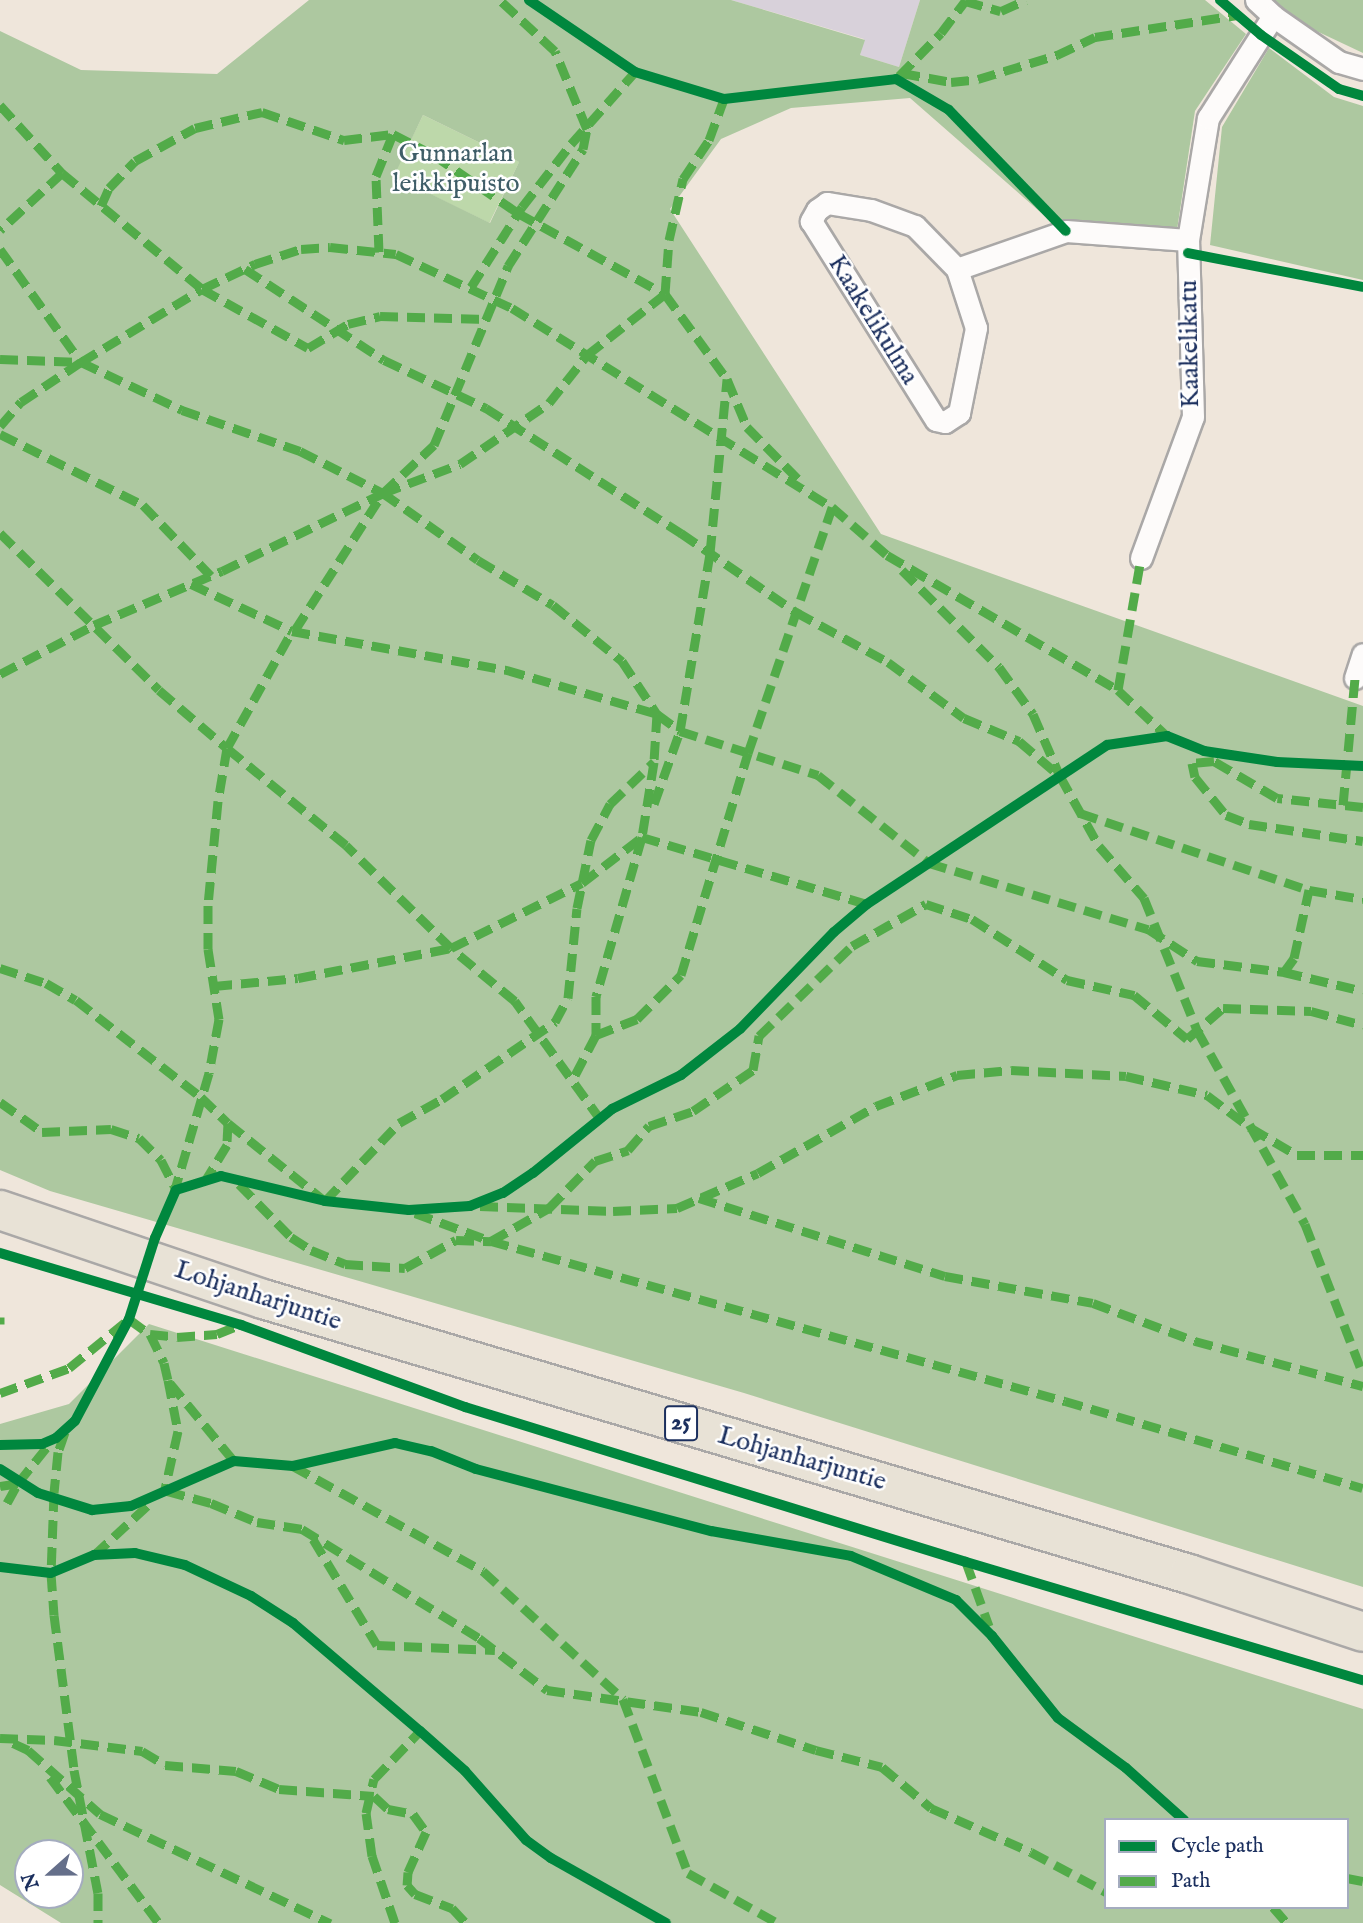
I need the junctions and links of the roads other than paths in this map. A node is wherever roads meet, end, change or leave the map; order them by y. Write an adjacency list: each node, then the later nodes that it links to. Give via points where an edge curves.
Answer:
1 (1256, 0): 2 (street)
2 (1273, 16): 3 (street, via 1339,62); 4 (street, Kaakelikatu, via 1208,118)
3 (1363, 69)
4 (1188, 240): 5 (street, via 1066,231); 6 (street, Kaakelikatu, via 1193,417)
5 (957, 269): 5 (street, Kaakelikulma, via 976,328 959,413 945,422 936,419 811,221 827,203 871,211 915,226)
6 (1141, 558)
7 (1363, 654): 8 (street)
8 (1354, 678)
9 (0, 1210): 10 (highway, Lohjanharjuntie / 25, via 263,1299 1189,1574)
10 (1363, 1632)

